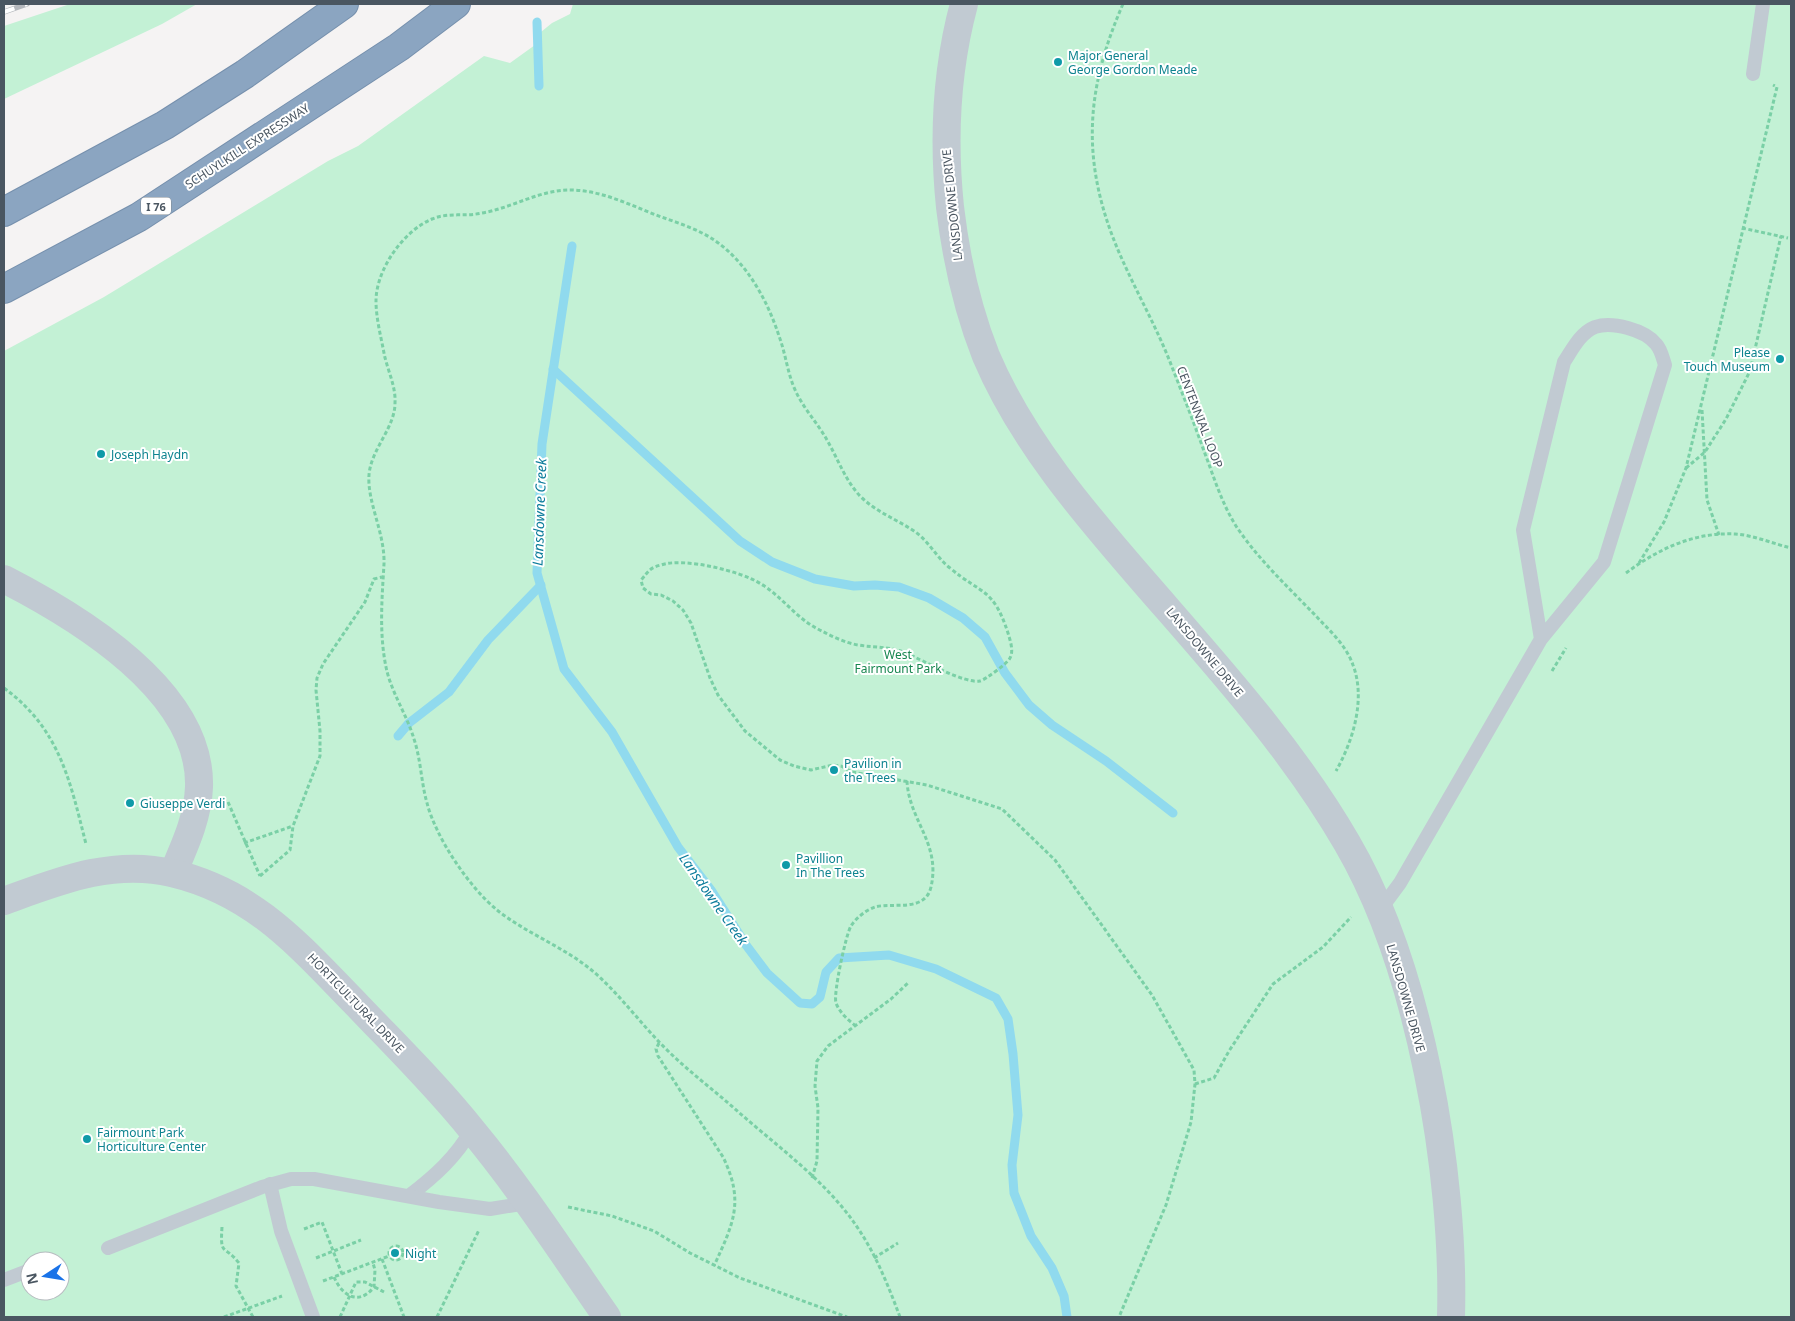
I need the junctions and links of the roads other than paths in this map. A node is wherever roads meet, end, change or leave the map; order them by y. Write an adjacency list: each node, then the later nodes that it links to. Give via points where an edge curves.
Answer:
1 (344, 4): 6 (highway, via 165,126)
2 (964, 4): 12 (street, LANSDOWNE DRIVE, via 949,83 946,159 958,264 986,356 1019,420 1062,482 1235,688 1319,798 1349,846)
3 (1763, 4): 5 (lane)
4 (453, 7): 7 (highway, SCHUYLKILL EXPRESSWAY / I 76, via 400,47 139,217)
5 (1753, 74)
6 (4, 212)
7 (4, 289)
8 (4, 579): 10 (street, via 78,621 116,649 161,692 182,719 193,743 199,787 195,818)
9 (1541, 639): 9 (lane, via 1604,562 1665,365 1657,344 1640,331 1619,326 1595,327 1578,340 1564,362 1523,530); 12 (lane, via 1400,883)
10 (173, 873): 11 (street, HORTICULTURAL DRIVE, via 114,868 60,880); 13 (street, HORTICULTURAL DRIVE, via 217,889 272,920 414,1064)
11 (4, 902)
12 (1376, 903): 22 (street, LANSDOWNE DRIVE, via 1415,1020 1432,1098 1444,1178 1452,1276)
13 (472, 1130): 15 (lane, via 446,1165); 16 (street, HORTICULTURAL DRIVE)
14 (270, 1184): 15 (lane, via 314,1178); 17 (lane); 20 (lane, via 283,1237)
15 (410, 1195): 16 (lane, via 490,1209)
16 (527, 1203): 21 (street, HORTICULTURAL DRIVE)
17 (108, 1248)
18 (20, 1274): 19 (lane)
19 (4, 1280)
20 (313, 1317)
21 (607, 1317)
22 (1451, 1317)

